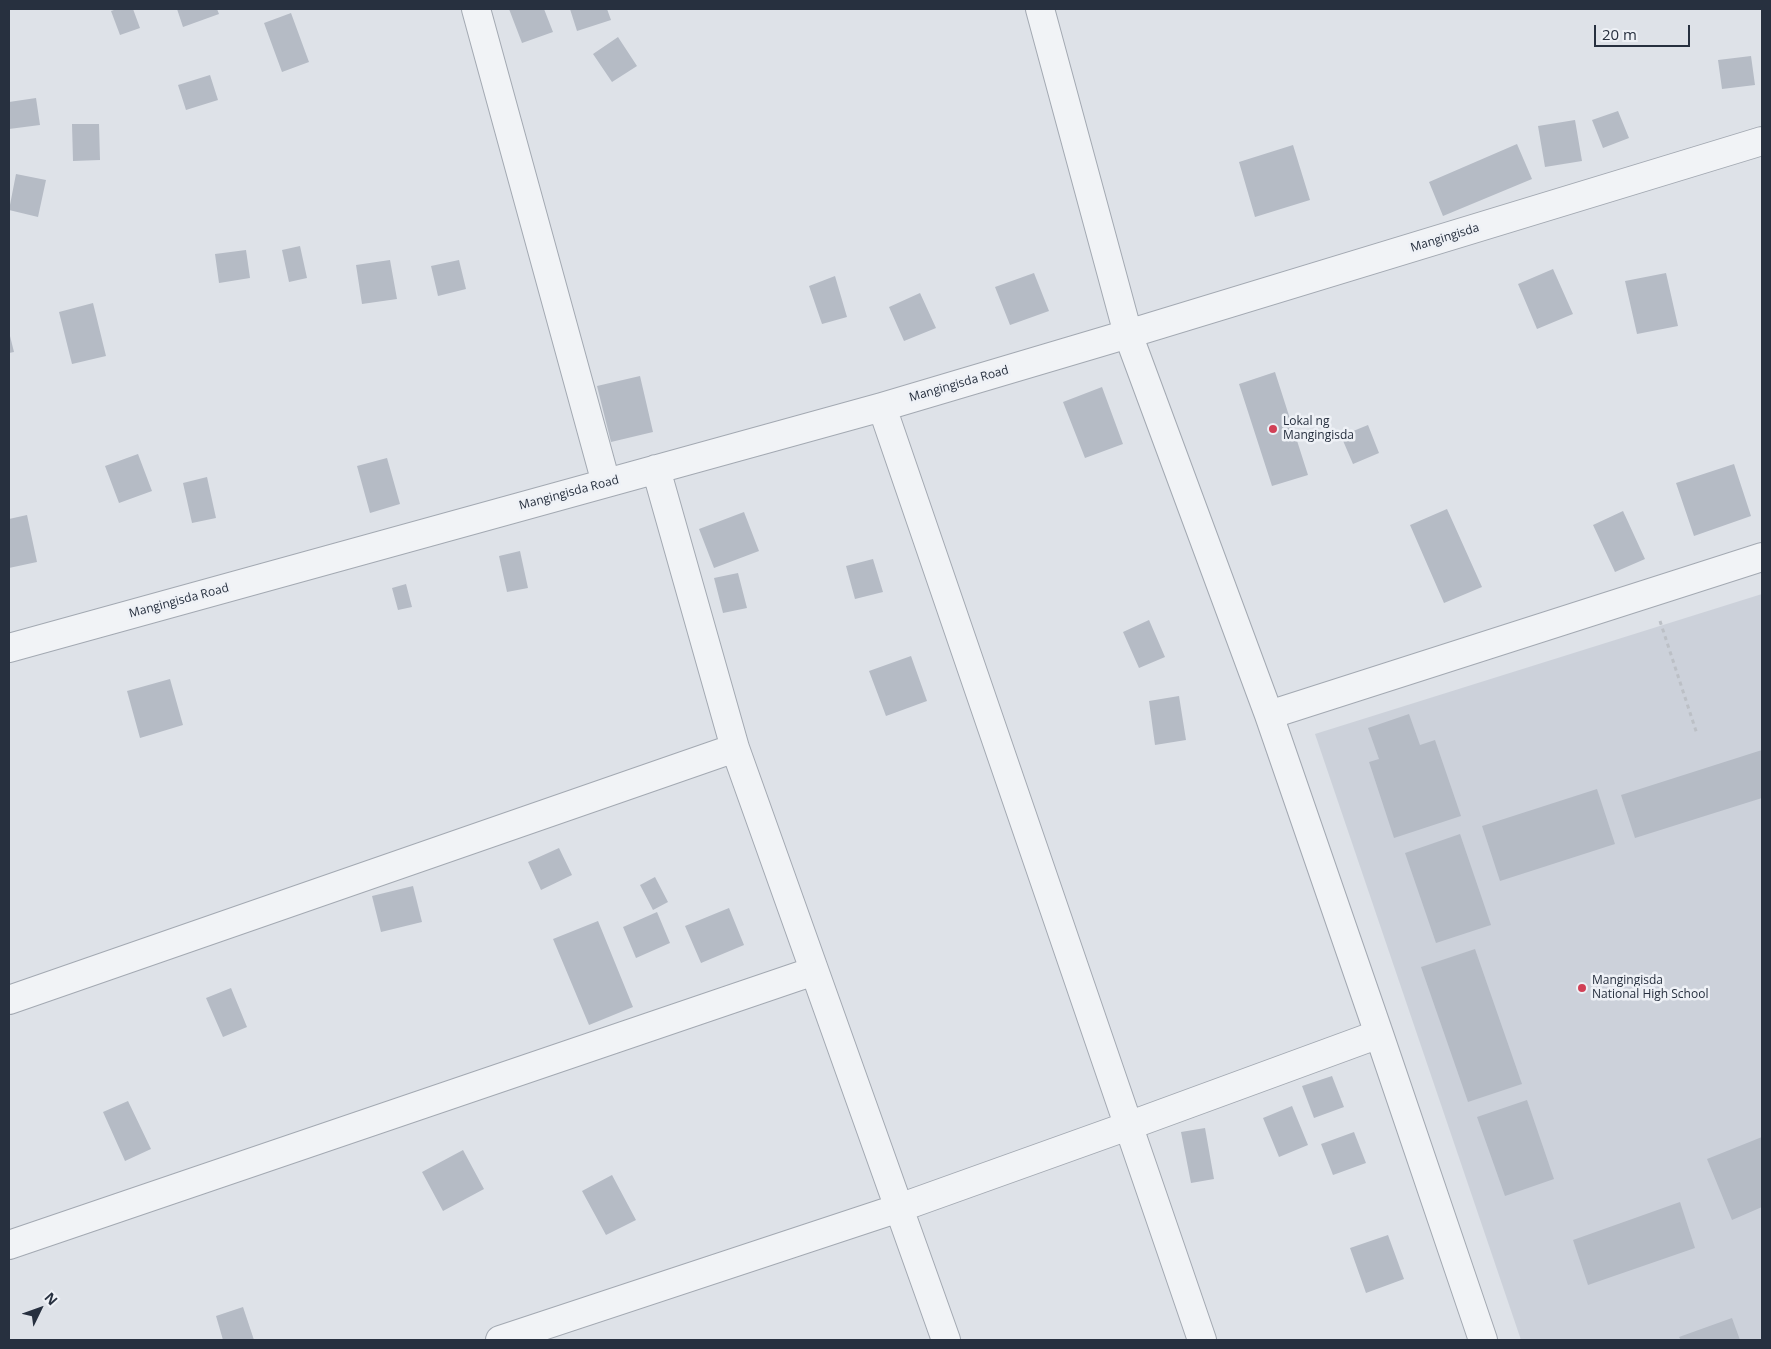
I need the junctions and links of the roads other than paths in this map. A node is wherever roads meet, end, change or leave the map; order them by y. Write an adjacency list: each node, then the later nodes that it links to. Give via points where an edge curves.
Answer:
1 (476, 9): 7 (street)
2 (1040, 9): 4 (street)
3 (1762, 141): 4 (street, Mangingisda)
4 (1128, 334): 5 (street, Mangingisda Road); 10 (street)
5 (882, 407): 6 (street, Mangingisda Road); 15 (street)
6 (656, 469): 7 (street, Mangingisda Road); 11 (street)
7 (606, 483): 9 (street, Mangingisda Road)
8 (1762, 557): 10 (street)
9 (9, 648)
10 (1269, 715): 14 (street)
11 (735, 748): 12 (street); 13 (street)
12 (814, 971): 16 (street); 17 (street)
13 (9, 1000)
14 (1379, 1034): 15 (street); 21 (street)
15 (1128, 1126): 16 (street); 20 (street)
16 (899, 1208): 18 (street); 19 (street)
17 (9, 1245)
18 (500, 1340)
19 (946, 1340)
20 (1202, 1340)
21 (1483, 1340)

